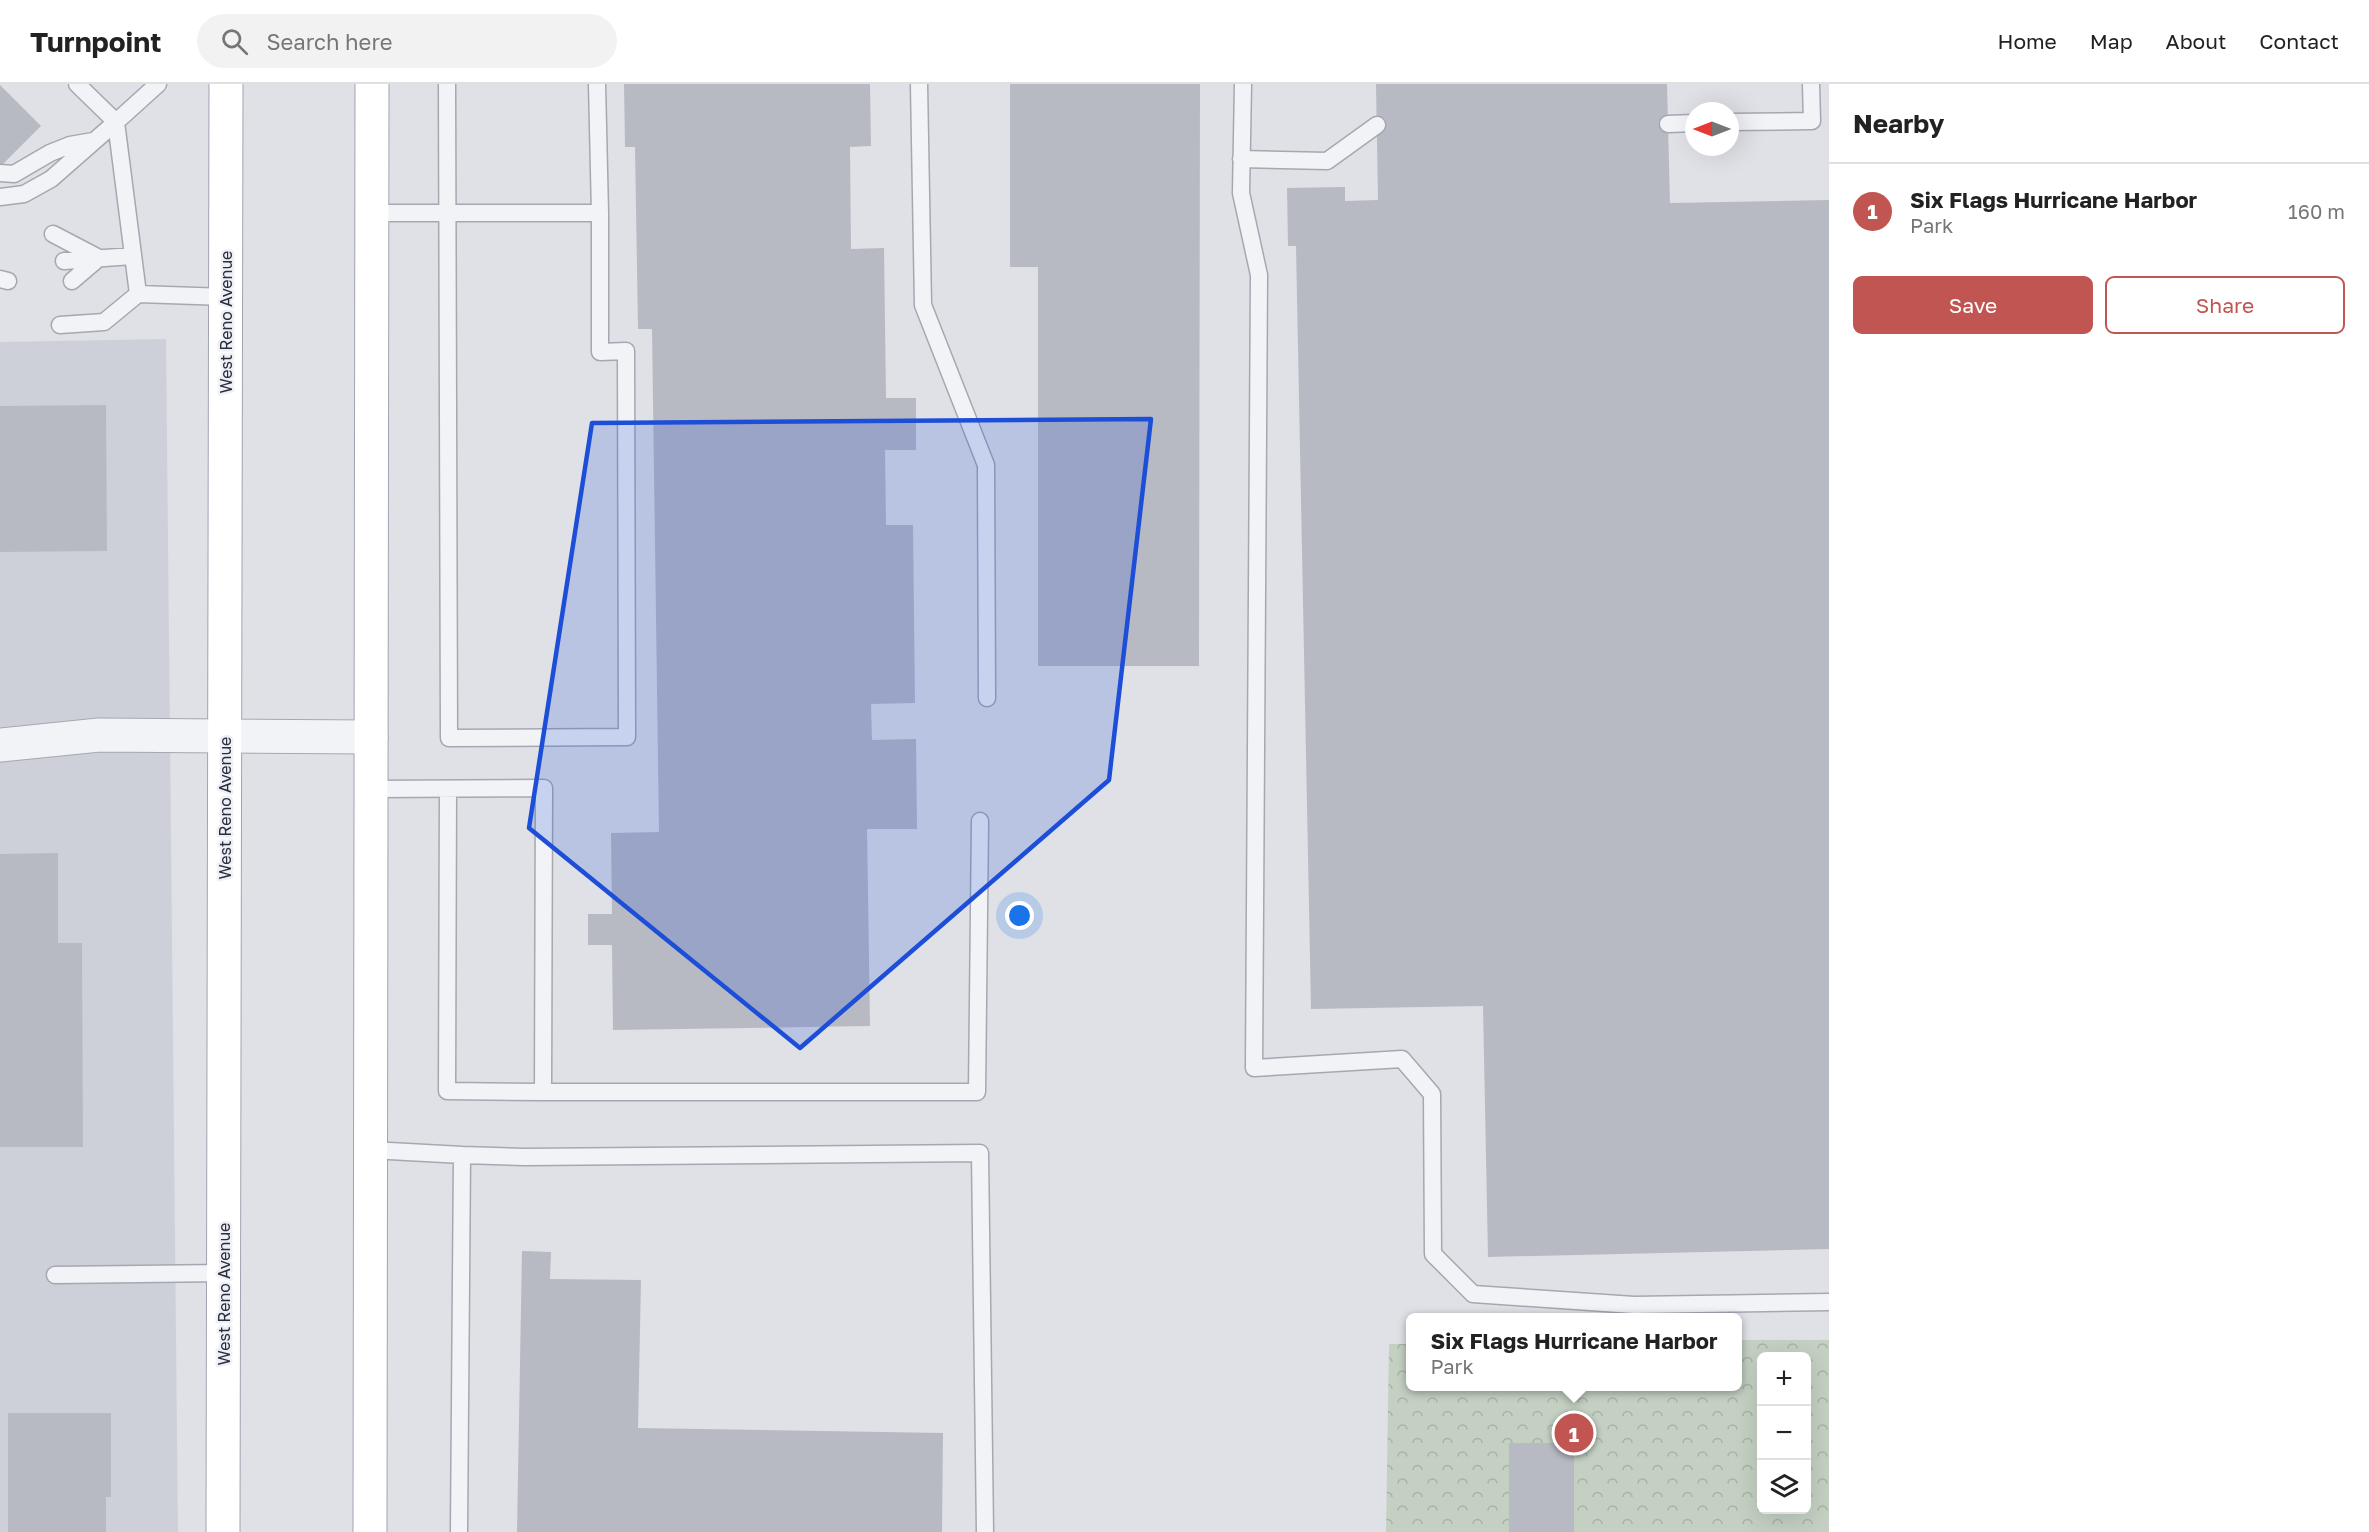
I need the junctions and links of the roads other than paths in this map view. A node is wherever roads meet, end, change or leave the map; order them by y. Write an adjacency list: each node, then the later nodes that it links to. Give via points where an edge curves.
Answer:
1 (77, 84): 10 (lane)
2 (158, 84): 10 (lane)
3 (226, 84): 28 (main road, West Reno Avenue)
4 (372, 84): 19 (main road)
5 (447, 84): 20 (lane)
6 (597, 84): 21 (lane)
7 (919, 84): 30 (lane, via 923,305 986,465)
8 (1243, 84): 16 (lane)
9 (1811, 84): 12 (lane, via 1812,120)
10 (116, 122): 15 (lane); 23 (lane)
11 (1685, 123): 13 (lane)
12 (1739, 123)
13 (1668, 124)
14 (1377, 125): 16 (lane, via 1327,161)
15 (94, 141): 17 (lane, via 50,153 14,174); 18 (lane, via 51,179 24,194)
16 (1241, 159): 42 (lane, via 1241,193 1259,275 1254,1068 1402,1059 1432,1094 1433,1254 1473,1294 1634,1305)
17 (0, 173)
18 (0, 197)
19 (372, 213): 20 (lane); 32 (main road)
20 (447, 213): 21 (lane); 21 (lane, via 449,738 627,737 626,351 600,352)
21 (600, 213)
22 (53, 234): 24 (lane)
23 (132, 256): 24 (lane); 27 (lane)
24 (99, 258): 25 (lane); 26 (lane)
25 (64, 261)
26 (72, 281)
27 (138, 294): 28 (lane); 29 (lane, via 104,322)
28 (226, 297): 31 (main road, West Reno Avenue)
29 (60, 325)
30 (987, 698)
31 (225, 736): 32 (street); 33 (street, via 99,735); 40 (main road, West Reno Avenue)
32 (371, 737): 34 (main road)
33 (0, 746)
34 (371, 789): 35 (lane); 38 (main road)
35 (448, 789): 37 (lane, via 447,1091); 37 (lane, via 544,788)
36 (980, 821): 37 (lane, via 977,1092)
37 (543, 1092)
38 (371, 1150): 39 (lane); 44 (main road)
39 (462, 1155): 45 (lane); 46 (lane, via 980,1153)
40 (224, 1273): 41 (lane); 43 (main road, West Reno Avenue)
41 (55, 1275)
42 (1829, 1302)
43 (223, 1532)
44 (370, 1532)
45 (459, 1532)
46 (985, 1532)

